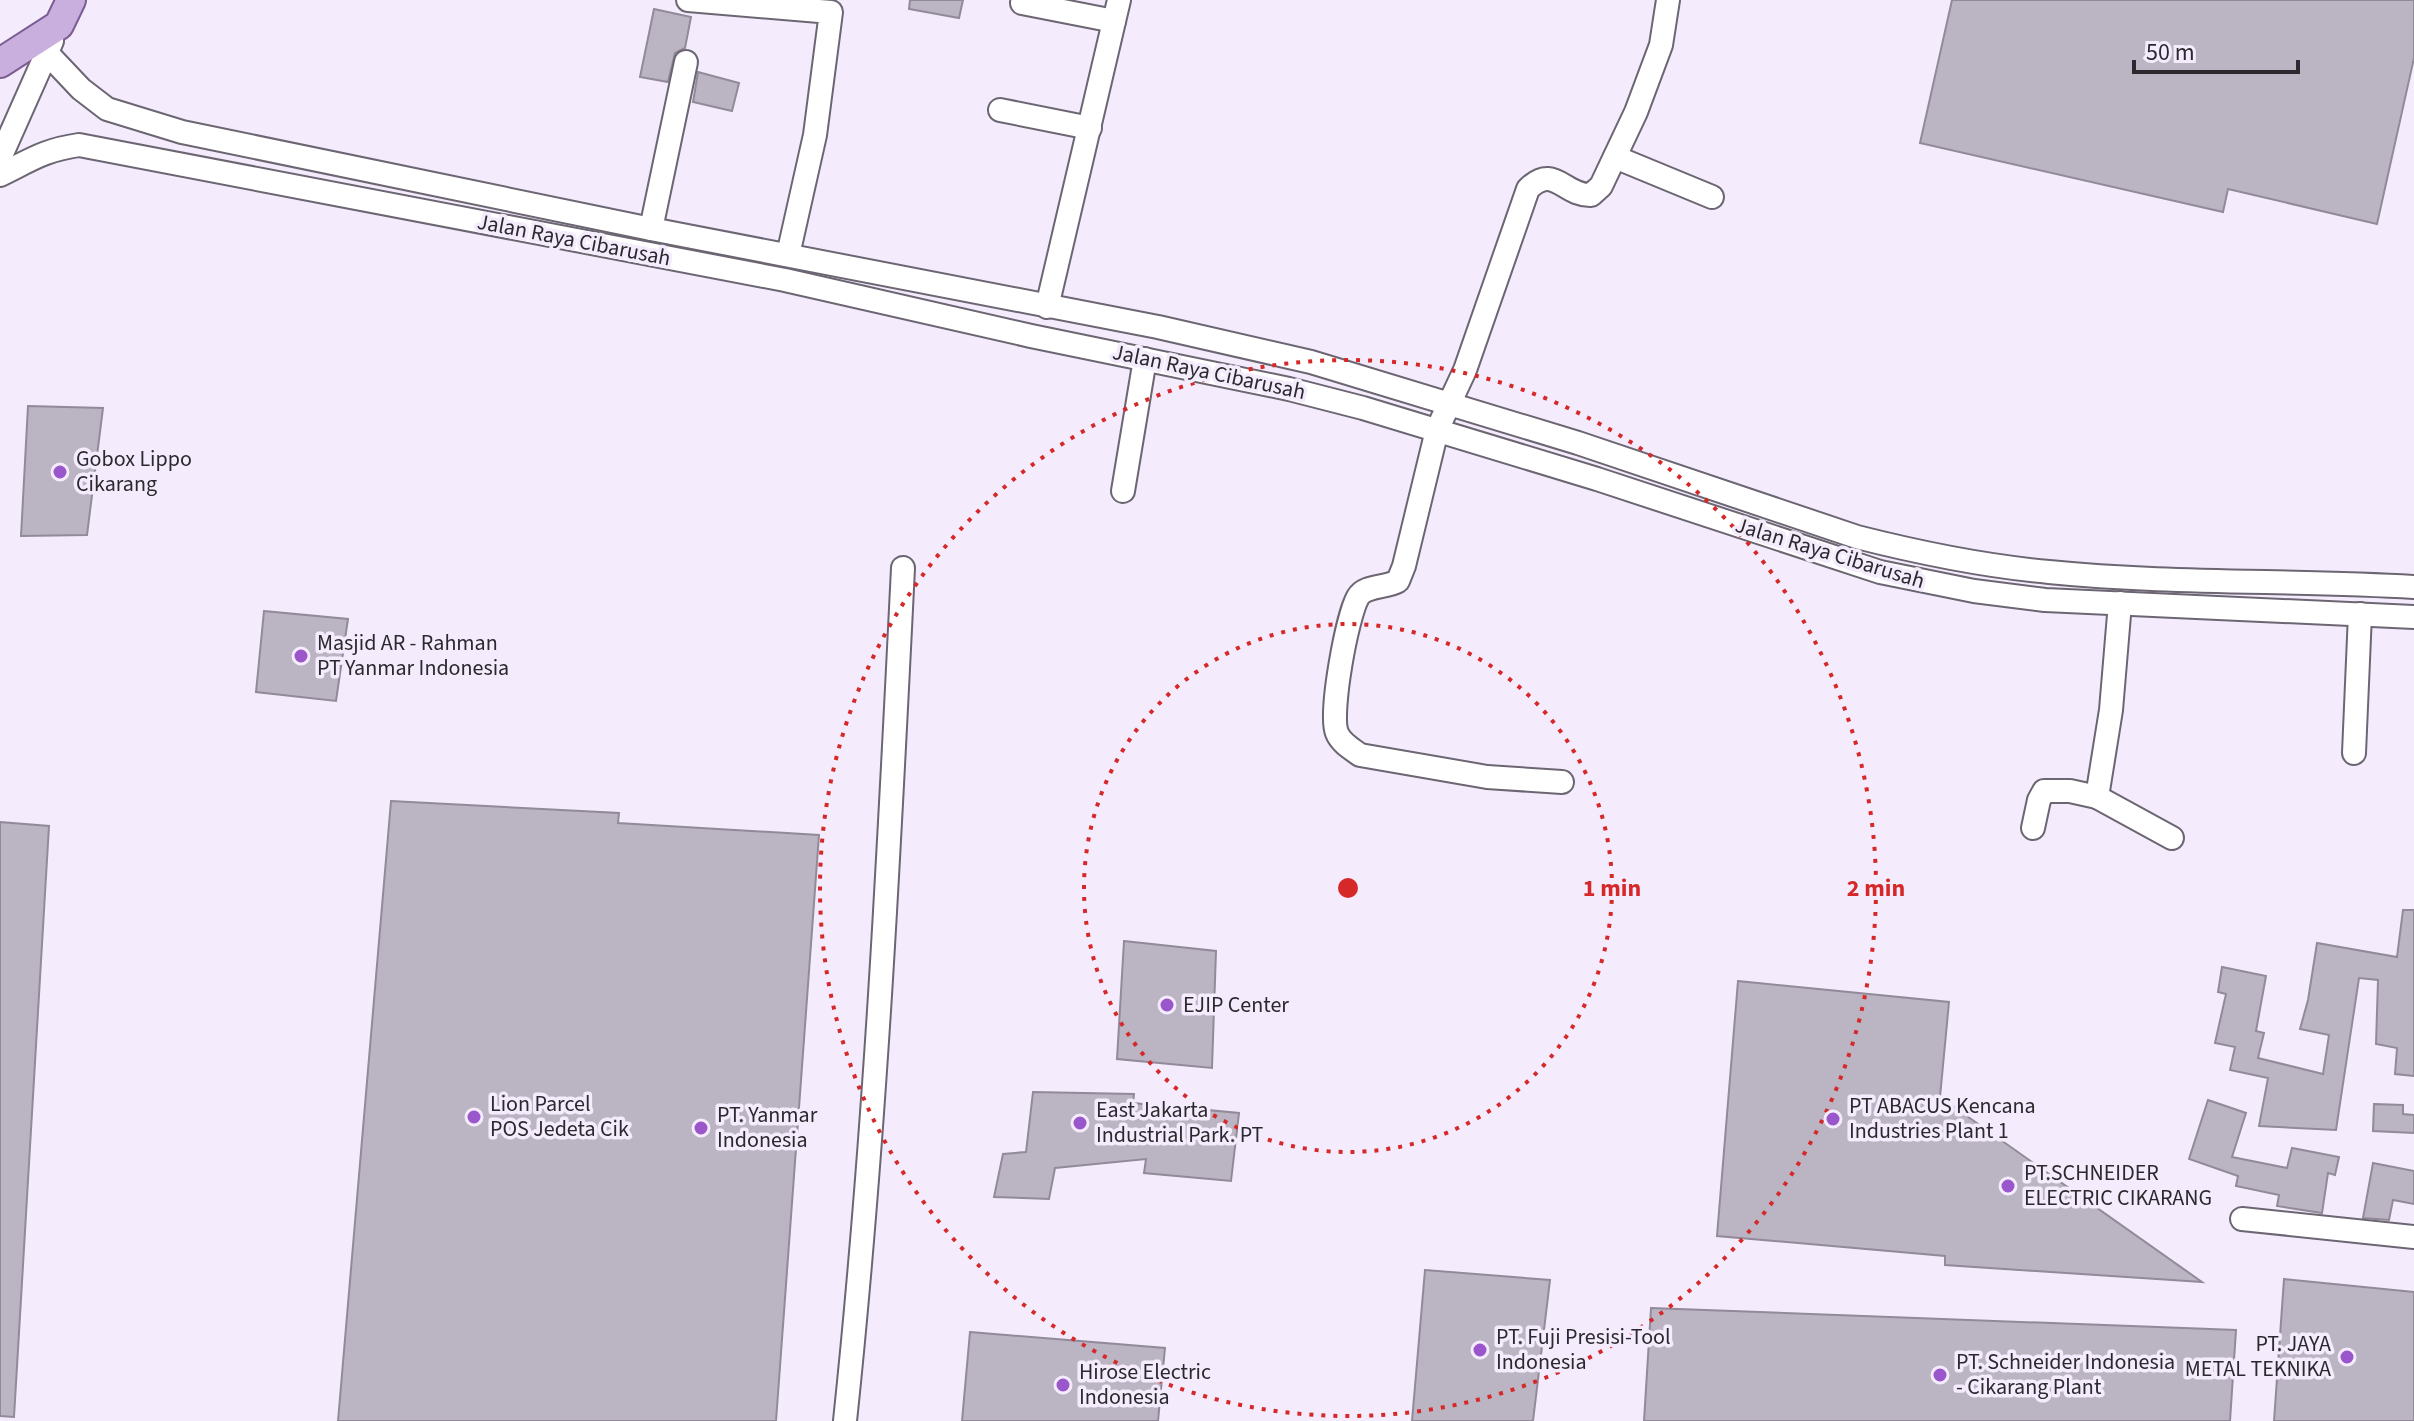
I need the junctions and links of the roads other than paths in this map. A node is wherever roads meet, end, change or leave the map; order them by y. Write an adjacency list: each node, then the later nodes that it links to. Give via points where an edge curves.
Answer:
1 (688, 0): 16 (street, via 831,12 815,135)
2 (1668, 0): 11 (street, via 1656,63)
3 (1022, 3): 4 (street)
4 (1117, 10): 10 (street)
5 (65, 13): 6 (street); 8 (main road)
6 (46, 52): 12 (street); 15 (street, Jalan Raya Cibarusah, via 107,109 137,120)
7 (686, 62): 15 (street)
8 (0, 63)
9 (1000, 110): 10 (street)
10 (1090, 128): 17 (street)
11 (1615, 157): 14 (street); 19 (street, via 1591,195 1582,196 1552,179 1540,179 1528,189)
12 (0, 158)
13 (0, 175): 18 (street, Jalan Raya Cibarusah, via 30,157 79,145 785,280)
14 (1712, 197)
15 (651, 229): 16 (street, Jalan Raya Cibarusah)
16 (788, 255): 17 (street, Jalan Raya Cibarusah)
17 (1047, 307): 19 (street, Jalan Raya Cibarusah, via 1311,362)
18 (1145, 359): 20 (street, Jalan Raya Cibarusah, via 1289,389); 21 (street)
19 (1451, 403): 20 (street); 23 (street, Jalan Raya Cibarusah, via 1857,537 1924,554 2117,577)
20 (1437, 430): 24 (street, Jalan Raya Cibarusah, via 1880,572 2012,597); 28 (street, via 1398,581 1359,595 1350,620 1335,710 1337,733 1360,755 1487,777)
21 (1123, 491)
22 (903, 568): 34 (street, via 885,928)
23 (2414, 587)
24 (2120, 603): 25 (street, Jalan Raya Cibarusah); 29 (street)
25 (2360, 614): 26 (street, Jalan Raya Cibarusah); 27 (street)
26 (2414, 617)
27 (2354, 753)
28 (1562, 782)
29 (2097, 797): 30 (street, via 2044,791); 31 (street)
30 (2033, 828)
31 (2172, 838)
32 (2242, 1219): 33 (street)
33 (2414, 1237)
34 (845, 1421)

